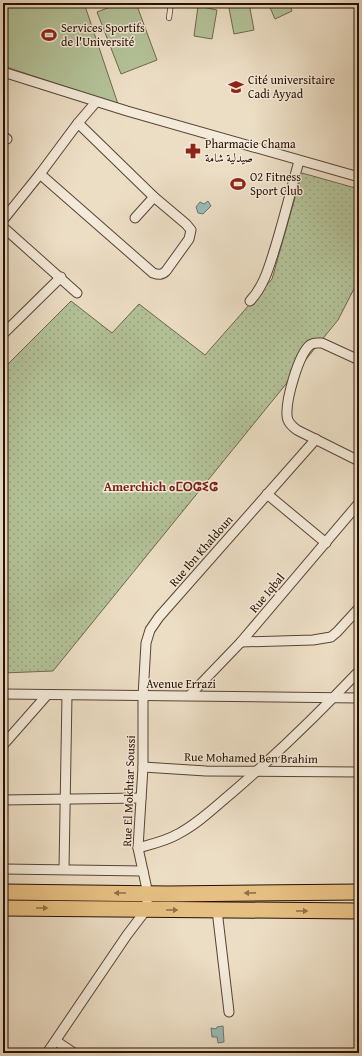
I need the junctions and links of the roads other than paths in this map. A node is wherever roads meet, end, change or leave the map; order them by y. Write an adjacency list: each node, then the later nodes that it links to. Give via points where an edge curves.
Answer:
1 (170, 3): 2 (lane)
2 (169, 18)
3 (3, 72): 4 (street)
4 (96, 102): 5 (street); 6 (street)
5 (78, 123): 7 (street); 9 (street)
6 (299, 161): 8 (street); 15 (street, via 268,269 258,291)
7 (40, 174): 9 (street, via 158,275 166,271 189,239 191,230); 11 (street)
8 (359, 177)
9 (154, 197): 10 (street)
10 (135, 218)
11 (3, 220)
12 (3, 228): 13 (street)
13 (61, 277): 14 (street); 16 (street)
14 (77, 292)
15 (250, 301)
16 (3, 334)
17 (359, 360): 18 (street, via 315,343 304,353 295,375 287,416 290,424 297,430)
18 (316, 439): 19 (street); 20 (street, Rue Ibn Khaldoun)
19 (359, 461)
20 (267, 494): 22 (street); 30 (street, Rue Ibn Khaldoun, via 150,630 146,643)
21 (359, 503): 22 (street, Rue Iqbal)
22 (326, 543): 24 (street, Rue Iqbal)
23 (359, 608): 24 (street, via 331,637)
24 (241, 642): 29 (street, Rue Iqbal)
25 (359, 671): 31 (street)
26 (3, 694): 27 (street, Avenue Errazi)
27 (47, 695): 28 (street, Avenue Errazi); 33 (street)
28 (67, 695): 30 (street, Avenue Errazi); 38 (street)
29 (190, 695): 30 (street, Avenue Errazi); 31 (street, Avenue Errazi)
30 (143, 696): 34 (street, Rue El Mokhtar Soussi)
31 (333, 698): 32 (street, Avenue Errazi); 35 (street)
32 (359, 698)
33 (3, 746)
34 (143, 767): 35 (street, Rue Mohamed Ben Brahim); 37 (street, Rue El Mokhtar Soussi)
35 (257, 771): 36 (street, Rue Mohamed Ben Brahim); 40 (street, via 188,828 164,841)
36 (359, 772)
37 (141, 798): 38 (street); 40 (street, Rue El Mokhtar Soussi)
38 (66, 799): 39 (street); 42 (street)
39 (3, 800)
40 (138, 848): 43 (street, Rue El Mokhtar Soussi)
41 (3, 869): 42 (street)
42 (64, 869): 43 (street)
43 (143, 871): 46 (street, Rue El Mokhtar Soussi)
44 (3, 892): 46 (main road, one-way to 44)
45 (359, 892): 46 (main road, one-way to 46)
46 (148, 894): 48 (street, Rue El Mokhtar Soussi)
47 (3, 908): 48 (main road, one-way to 48)
48 (146, 910): 49 (main road, one-way to 49); 52 (street)
49 (217, 910): 50 (main road, one-way to 50); 51 (street)
50 (359, 911)
51 (229, 1012)
52 (56, 1041): 53 (street); 54 (street)
53 (48, 1053)
54 (74, 1053)

